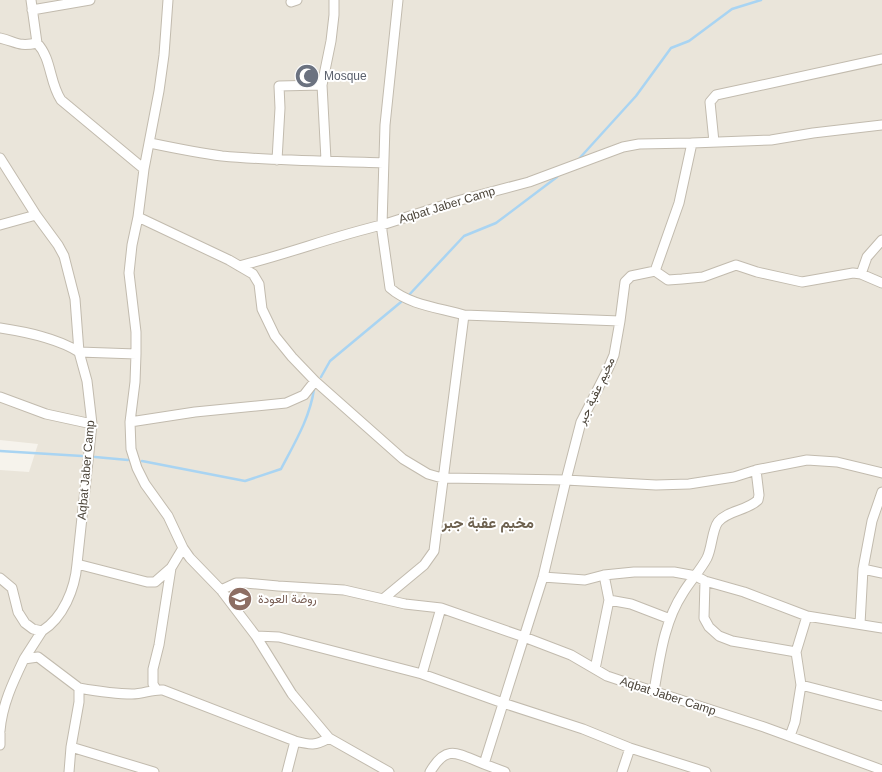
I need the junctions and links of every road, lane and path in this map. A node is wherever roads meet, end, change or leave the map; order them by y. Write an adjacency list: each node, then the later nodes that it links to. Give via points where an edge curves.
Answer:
1 (31, 0): 6 (street)
2 (90, 0): 6 (street)
3 (168, 0): 14 (street, via 164,55)
4 (334, 0): 10 (street, via 331,41)
5 (398, 0): 18 (street)
6 (32, 10): 8 (street)
7 (0, 38): 8 (street, via 24,46)
8 (37, 43): 19 (street, via 47,58 61,100)
9 (882, 59): 12 (street, via 716,95 710,102)
10 (322, 85): 16 (street, via 279,86); 17 (street)
11 (882, 125): 12 (street, Aqbat Jaber Camp, via 771,140)
12 (714, 142): 13 (street, Aqbat Jaber Camp)
13 (692, 143): 23 (street, Aqbat Jaber Camp, via 623,147 530,182 456,200); 27 (street, via 679,202)
14 (150, 144): 16 (street, via 220,156); 19 (street)
15 (0, 158): 20 (street, Aqbat Jaber Camp)
16 (277, 160): 17 (street)
17 (326, 160): 18 (street)
18 (383, 163): 23 (street)
19 (144, 169): 21 (street)
20 (36, 215): 22 (street); 34 (street, Aqbat Jaber Camp, via 58,245 68,268 75,299)
21 (138, 217): 26 (street); 35 (street, via 129,273)
22 (0, 225)
23 (382, 225): 25 (street); 31 (street, Aqbat Jaber Camp, via 390,288 416,302)
24 (882, 240): 28 (street, via 867,257)
25 (266, 259): 26 (street); 29 (street)
26 (239, 266): 29 (street)
27 (655, 271): 28 (street, via 668,280 703,277 736,265 802,282); 32 (street, مخيم عقبة جبر, via 631,276 625,282)
28 (861, 274): 30 (street)
29 (256, 277): 36 (street, via 262,309 275,336)
30 (882, 284)
31 (464, 315): 32 (street); 42 (street)
32 (620, 321): 43 (street, مخيم عقبة جبر, via 614,355 581,422)
33 (0, 328): 34 (street, via 47,339)
34 (80, 352): 35 (street); 39 (street, Aqbat Jaber Camp)
35 (136, 354): 38 (street)
36 (315, 381): 38 (street, via 304,395 286,403); 42 (street, via 403,459 428,474)
37 (0, 397): 39 (street, via 46,414)
38 (130, 422): 47 (street, via 137,468 168,516)
39 (92, 424): 48 (street, Aqbat Jaber Camp)
40 (756, 470): 41 (street, via 807,460 837,462); 43 (street, via 688,484); 53 (street, via 758,500 717,523 710,550)
41 (882, 473)
42 (442, 478): 43 (street); 58 (street, via 431,556)
43 (566, 480): 54 (street, مخيم عقبة جبر)
44 (882, 492): 45 (street)
45 (872, 521): 46 (street); 50 (street)
46 (882, 523)
47 (183, 548): 49 (street); 57 (street)
48 (77, 564): 49 (street, via 147,582 155,582); 65 (street, Aqbat Jaber Camp, via 75,584 66,603 53,624)
49 (171, 568): 74 (street, via 152,669)
50 (863, 569): 51 (street); 63 (street)
51 (882, 573)
52 (604, 575): 53 (street, via 659,571); 54 (street, via 585,580); 59 (street)
53 (696, 576): 56 (street); 62 (street, via 683,592)
54 (543, 577): 67 (street, مخيم عقبة جبر)
55 (0, 578): 65 (street, via 12,588 24,623 33,630)
56 (705, 581): 61 (street); 68 (street, via 704,618 719,636)
57 (221, 590): 58 (street, Aqbat Jaber Camp, via 236,583 245,583 344,590); 66 (street)
58 (383, 599): 60 (street, Aqbat Jaber Camp)
59 (609, 600): 62 (street); 70 (street)
60 (441, 608): 67 (street, Aqbat Jaber Camp); 71 (street)
61 (807, 616): 63 (street); 68 (street)
62 (670, 618): 75 (street)
63 (860, 624): 64 (street)
64 (882, 628)
65 (42, 631): 69 (street, Aqbat Jaber Camp)
66 (256, 636): 71 (street, via 279,637); 80 (street, via 292,694)
67 (524, 637): 70 (street, Aqbat Jaber Camp, via 571,655); 76 (street)
68 (796, 652): 72 (street)
69 (24, 659): 73 (street, via 38,657); 78 (street, via 8,692)
70 (594, 669): 75 (street, Aqbat Jaber Camp)
71 (422, 674): 76 (street)
72 (800, 685): 77 (street); 79 (street)
73 (79, 688): 74 (street, via 131,694); 83 (street)
74 (156, 689): 81 (street)
75 (654, 691): 79 (street, Aqbat Jaber Camp)
76 (503, 704): 84 (street, via 583,729); 85 (street)
77 (882, 706)
78 (0, 732): 82 (street)
79 (790, 736): 86 (street, Aqbat Jaber Camp)
80 (329, 738): 81 (street, via 313,745); 90 (street)
81 (295, 741): 89 (street)
82 (0, 745)
83 (71, 747): 87 (street); 88 (street)
84 (630, 748): 93 (street); 94 (street)
85 (484, 764): 91 (street, via 449,753 439,759); 92 (street)
86 (882, 770)
87 (70, 772)
88 (154, 772)
89 (287, 772)
90 (389, 772)
91 (430, 772)
92 (504, 772)
93 (622, 772)
94 (706, 772)

